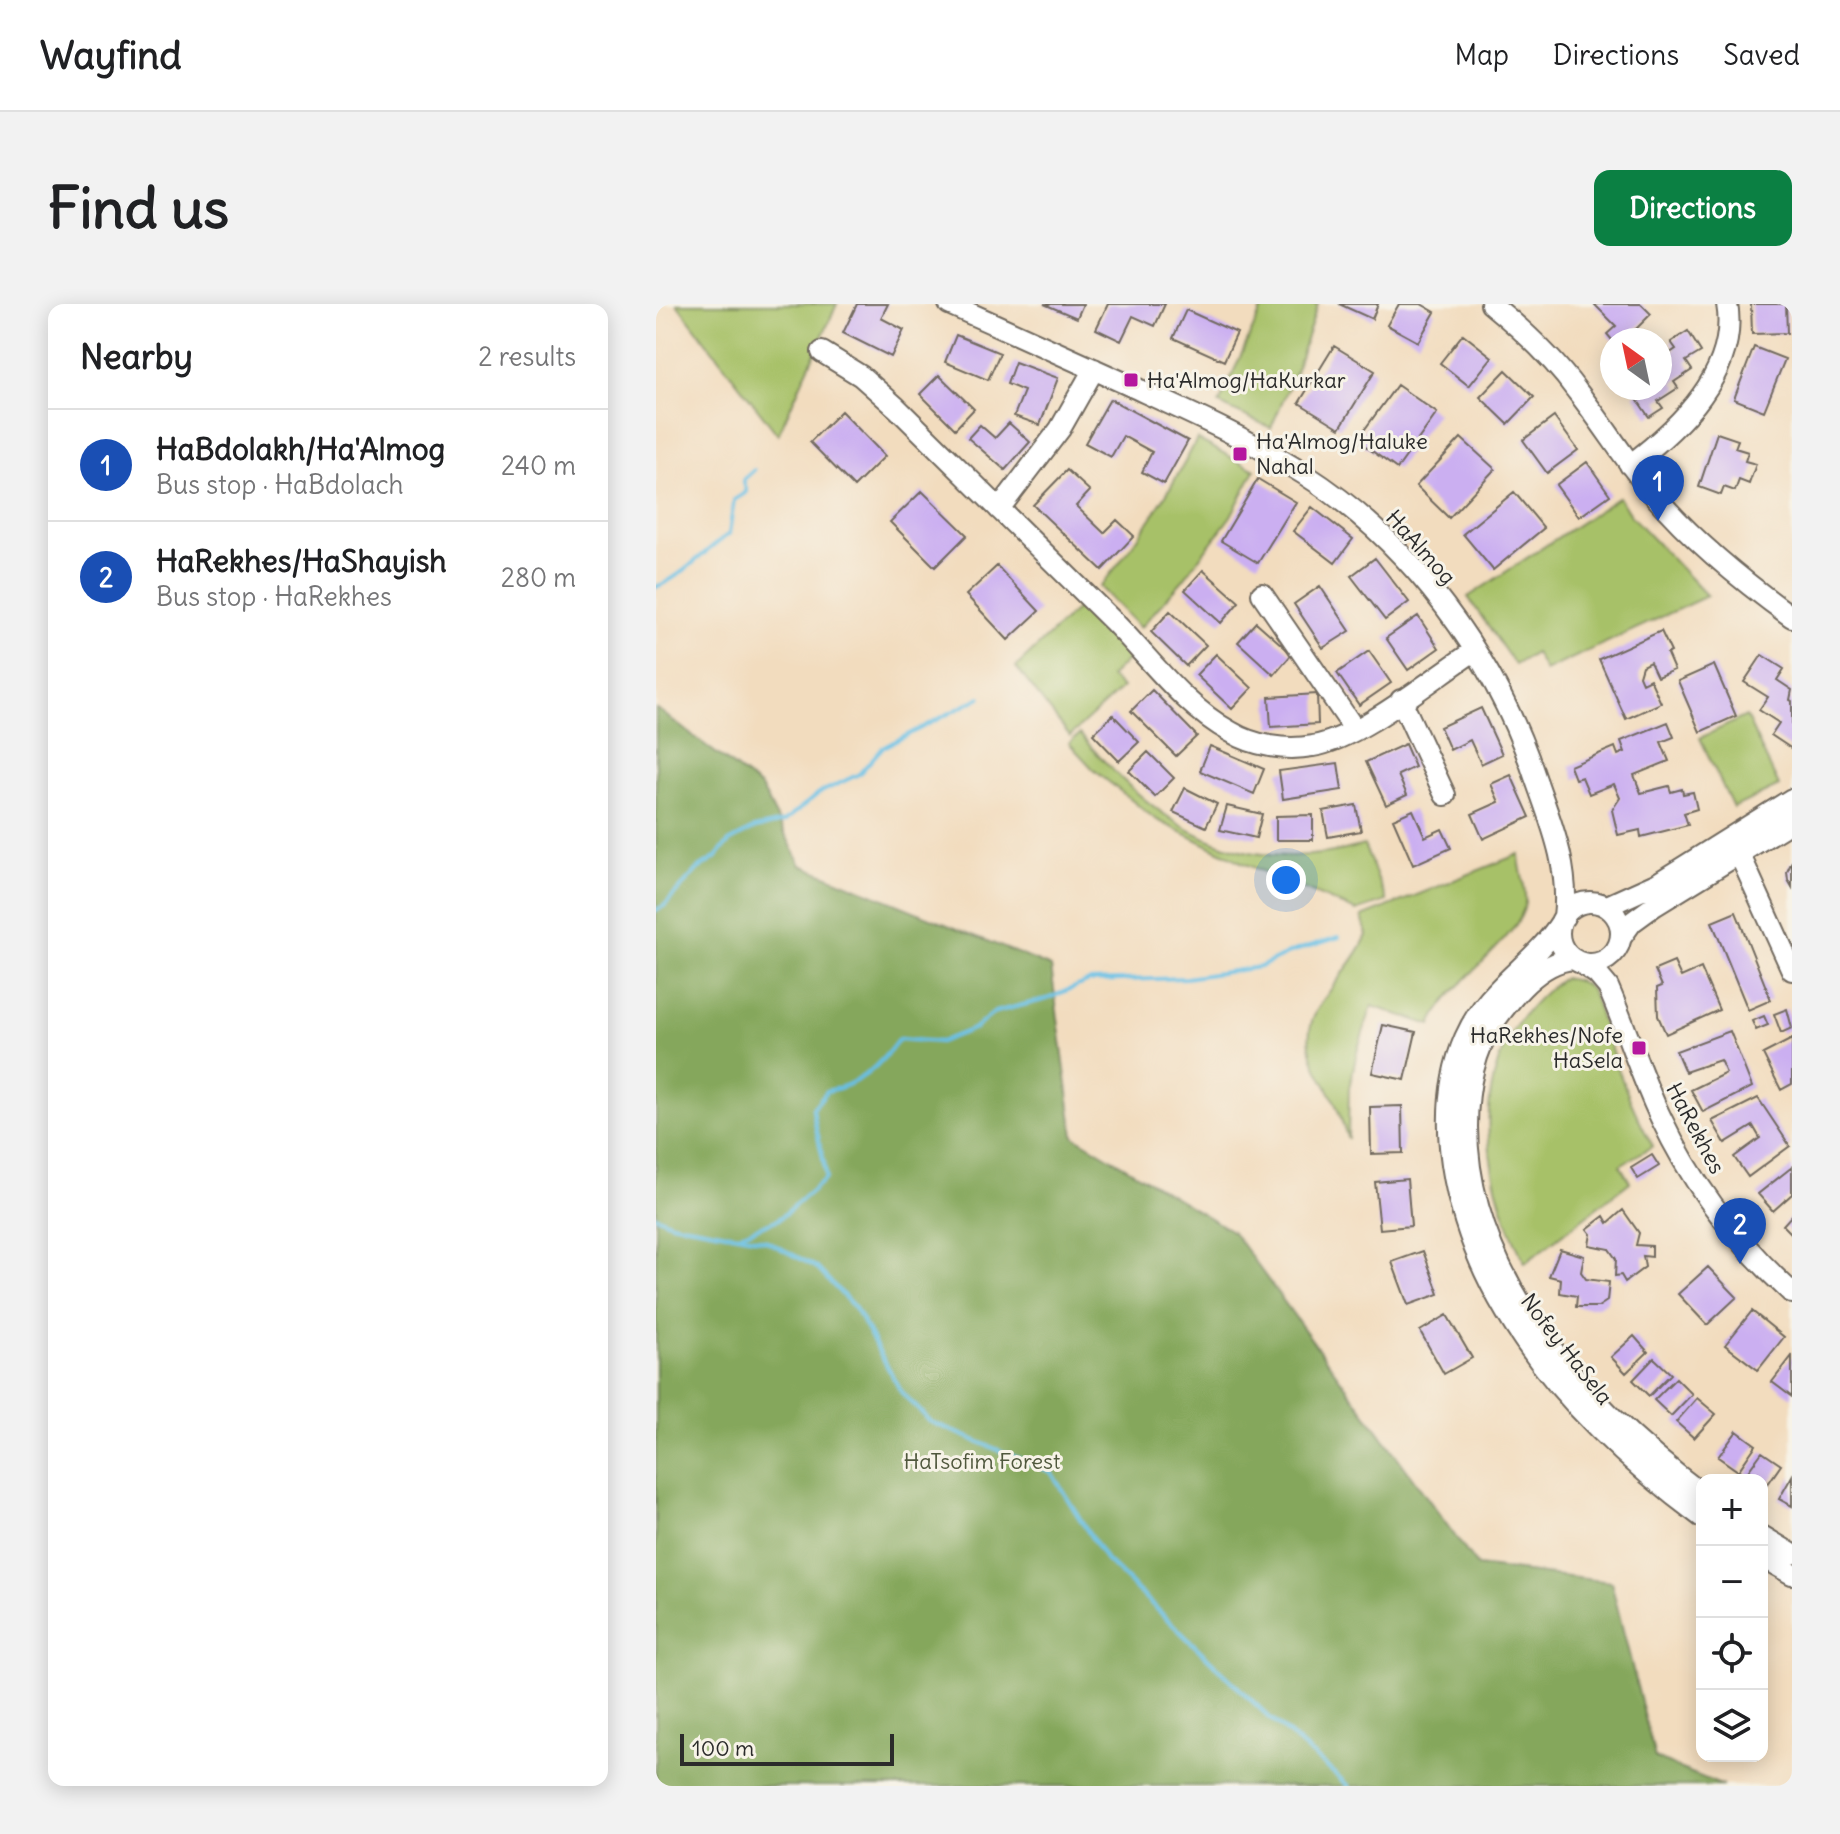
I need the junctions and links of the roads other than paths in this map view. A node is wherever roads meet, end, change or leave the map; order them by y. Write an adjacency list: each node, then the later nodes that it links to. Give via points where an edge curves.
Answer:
1 (949, 304): 5 (street, HaAlmog)
2 (1491, 304): 6 (street, via 1557,366)
3 (1727, 304): 6 (street, via 1729,333 1704,393 1671,432)
4 (822, 352): 7 (street, via 877,389)
5 (1094, 369): 7 (street, via 1060,429); 10 (street, HaAlmog, via 1254,445 1323,488 1412,568)
6 (1630, 465): 9 (street, via 1696,540)
7 (999, 509): 12 (street, via 1200,712 1225,729 1252,742 1292,748 1331,742)
8 (1262, 594): 12 (street)
9 (1792, 617)
10 (1474, 651): 11 (street); 17 (street, HaAlmog, via 1517,728)
11 (1401, 700): 12 (street); 13 (street)
12 (1355, 730)
13 (1445, 795)
14 (1792, 799): 16 (street)
15 (1792, 821): 16 (street)
16 (1736, 846): 18 (street); 20 (street, via 1632,922); 22 (street)
17 (1561, 854): 18 (street, HaAlmog, via 1579,883); 19 (street, HaAlmog)
18 (1602, 904): 19 (street, via 1578,905); 20 (street, via 1618,919)
19 (1563, 920): 21 (street, via 1560,938); 26 (street, Nofey HaSela, via 1489,999 1464,1040 1450,1098 1449,1147 1457,1195 1476,1256 1524,1341 1595,1424)
20 (1619, 943): 21 (street, via 1605,961); 23 (street, HaRekhes)
21 (1576, 961): 23 (street, HaRekhes, via 1603,980); 25 (street, Nofey HaSela, via 1563,960 1544,970 1515,995 1481,1047 1468,1100 1475,1191 1500,1265 1539,1330 1608,1411)
22 (1792, 970)
23 (1615, 1004): 24 (street, HaRekhes, via 1684,1163 1741,1243)
24 (1792, 1293)
25 (1696, 1489)
26 (1696, 1512)
27 (1768, 1540): 28 (street)
28 (1792, 1554)
29 (1768, 1560): 30 (street)
30 (1792, 1574)

